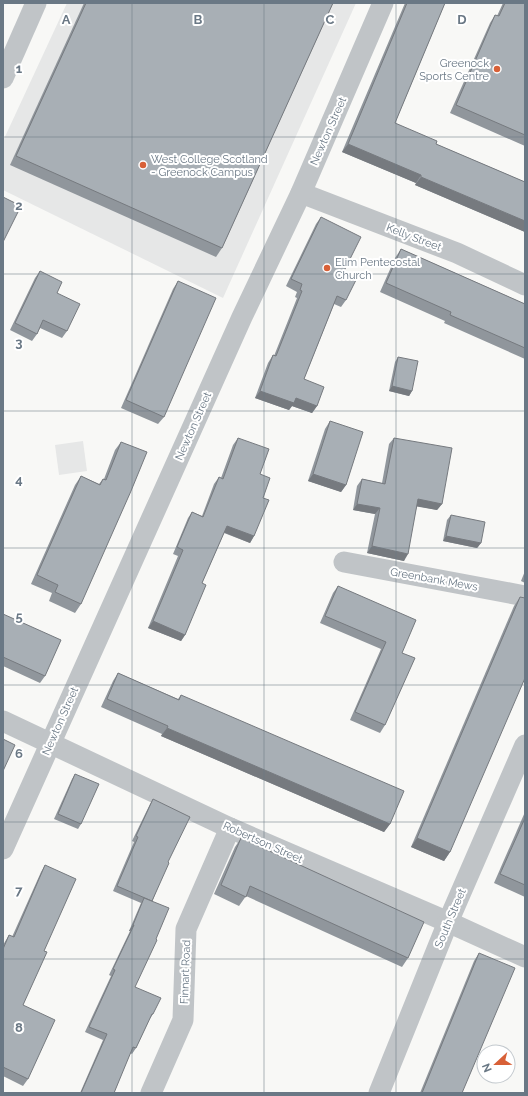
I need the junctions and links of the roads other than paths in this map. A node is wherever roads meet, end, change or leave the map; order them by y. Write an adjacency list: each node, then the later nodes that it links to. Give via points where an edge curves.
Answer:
1 (36, 3): 3 (street)
2 (383, 3): 5 (street, Newton Street)
3 (9, 47): 4 (street)
4 (3, 78)
5 (301, 193): 6 (street, Kelly Street, via 457,254); 10 (street, Newton Street, via 239,324)
6 (525, 285)
7 (344, 562): 8 (street, Greenbank Mews)
8 (525, 596)
9 (3, 721): 10 (street, Robertson Street)
10 (51, 743): 12 (street, Robertson Street); 13 (street, Newton Street)
11 (525, 745): 14 (street, South Street)
12 (230, 828): 14 (street, Robertson Street); 16 (street, Finnart Road, via 186,929 183,1020)
13 (3, 849)
14 (448, 922): 15 (street, Robertson Street); 17 (street, South Street)
15 (525, 957)
16 (151, 1093)
17 (379, 1093)

